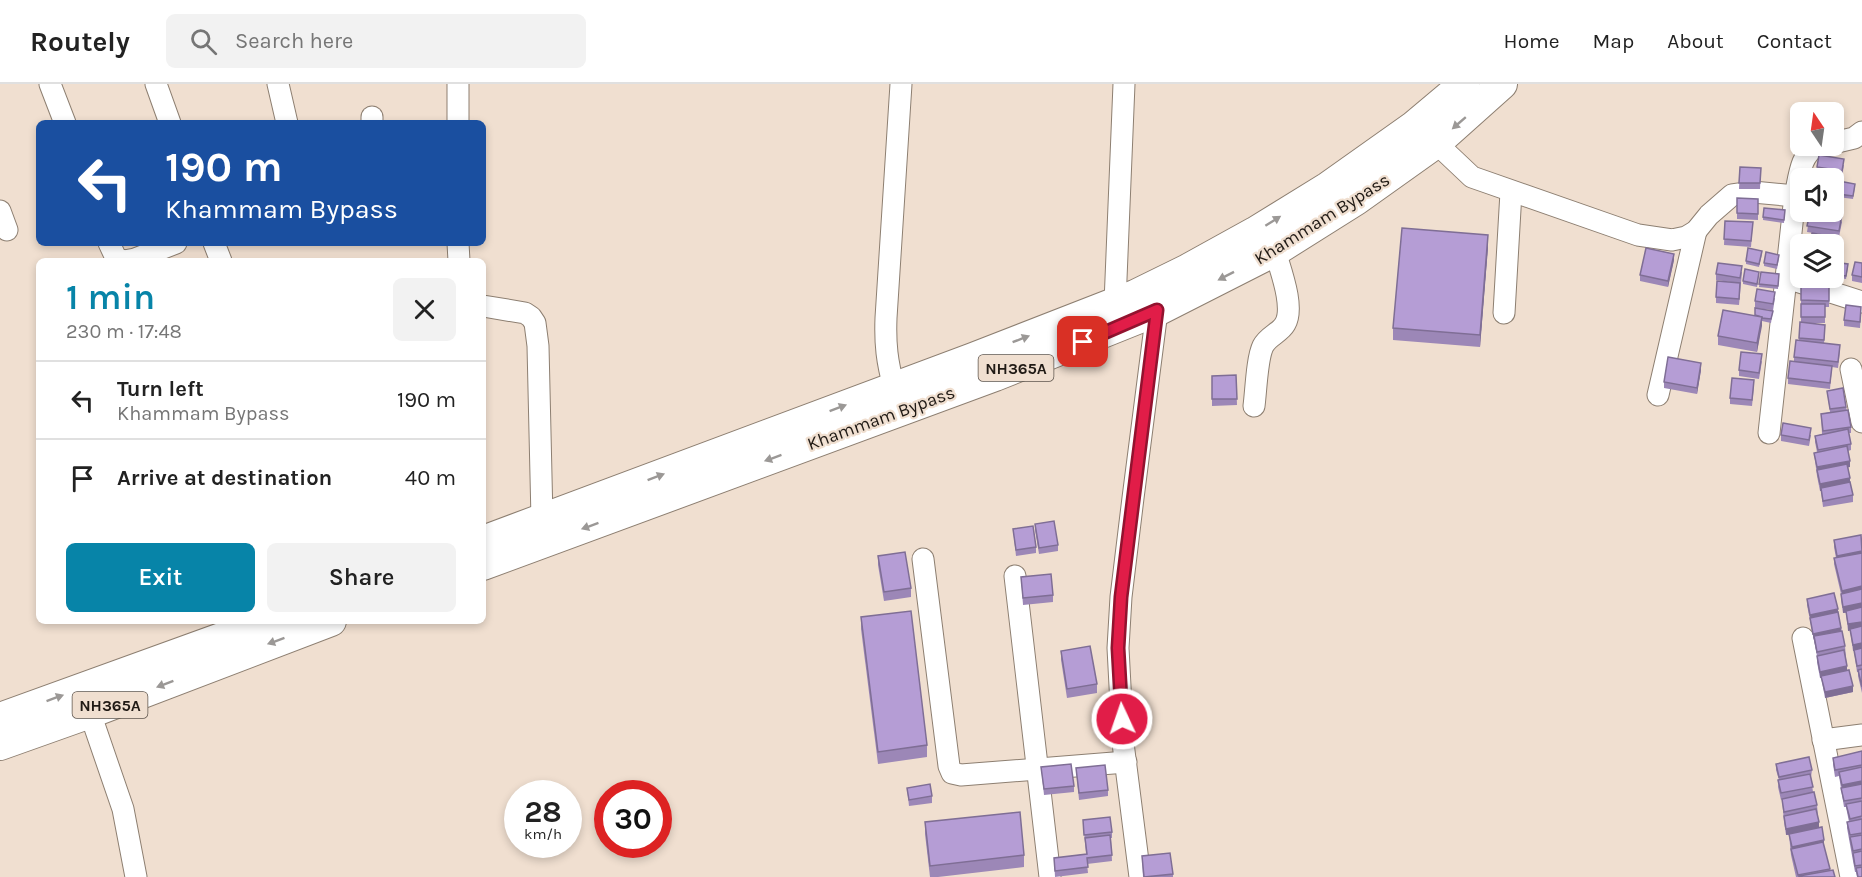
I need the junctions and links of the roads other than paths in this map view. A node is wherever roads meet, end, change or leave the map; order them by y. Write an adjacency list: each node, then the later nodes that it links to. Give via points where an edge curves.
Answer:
1 (50, 84): 9 (street)
2 (156, 84): 10 (street)
3 (278, 84): 11 (street)
4 (458, 84): 12 (street)
5 (901, 84): 31 (street, via 885,346)
6 (1124, 84): 25 (street)
7 (1464, 84): 25 (highway, Khammam Bypass / NH365A, one-way to 7, via 1188,269 1328,187 1414,126)
8 (1502, 84): 15 (highway, Khammam Bypass / NH365A, one-way to 15)
9 (64, 120)
10 (169, 120)
11 (286, 120)
12 (458, 120)
13 (1862, 132): 14 (street)
14 (1844, 140)
15 (1436, 143): 16 (street, via 1472,177); 21 (highway, Khammam Bypass / NH365A)
16 (1511, 192): 19 (street, via 1638,236 1672,240); 28 (street)
17 (1790, 196): 19 (street, via 1754,192 1732,195)
18 (1792, 222): 23 (street)
19 (1696, 231): 32 (street)
20 (168, 246): 22 (street)
21 (1275, 251): 27 (highway, Khammam Bypass / NH365A, one-way to 27); 33 (street, via 1286,291 1288,318 1280,331 1263,344)
22 (138, 258)
23 (1787, 278): 24 (street); 35 (street)
24 (1862, 302)
25 (1115, 303): 29 (highway, Khammam Bypass / NH365A, one-way to 25)
26 (486, 306): 36 (street, via 525,313 535,323)
27 (1157, 310): 29 (highway, Khammam Bypass / NH365A, via 1105,333); 49 (street, via 1121,597 1118,648)
28 (1504, 313)
29 (978, 369): 31 (highway, Khammam Bypass / NH365A); 39 (highway, Khammam Bypass / NH365A, one-way to 39)
30 (1851, 369): 34 (street)
31 (894, 387): 36 (highway, Khammam Bypass / NH365A, one-way to 31)
32 (1658, 395)
33 (1254, 406)
34 (1862, 422)
35 (1769, 433)
36 (542, 519): 37 (highway, Khammam Bypass / NH365A)
37 (486, 540)
38 (923, 559): 50 (street, via 950,770 961,775)
39 (486, 564)
40 (1015, 576): 50 (street)
41 (263, 624): 44 (highway, NH365A)
42 (320, 624): 44 (highway, NH365A, one-way to 44)
43 (1803, 638): 48 (street)
44 (214, 653): 45 (highway, NH365A, one-way to 45); 46 (highway, NH365A, one-way to 44)
45 (90, 713): 46 (highway, NH365A); 51 (street, via 123,809)
46 (10, 728)
47 (1862, 735): 48 (street)
48 (1824, 740): 54 (street)
49 (1126, 762): 50 (street); 53 (street)
50 (1038, 769): 52 (street)
51 (136, 877)
52 (1050, 877)
53 (1140, 877)
54 (1851, 877)

